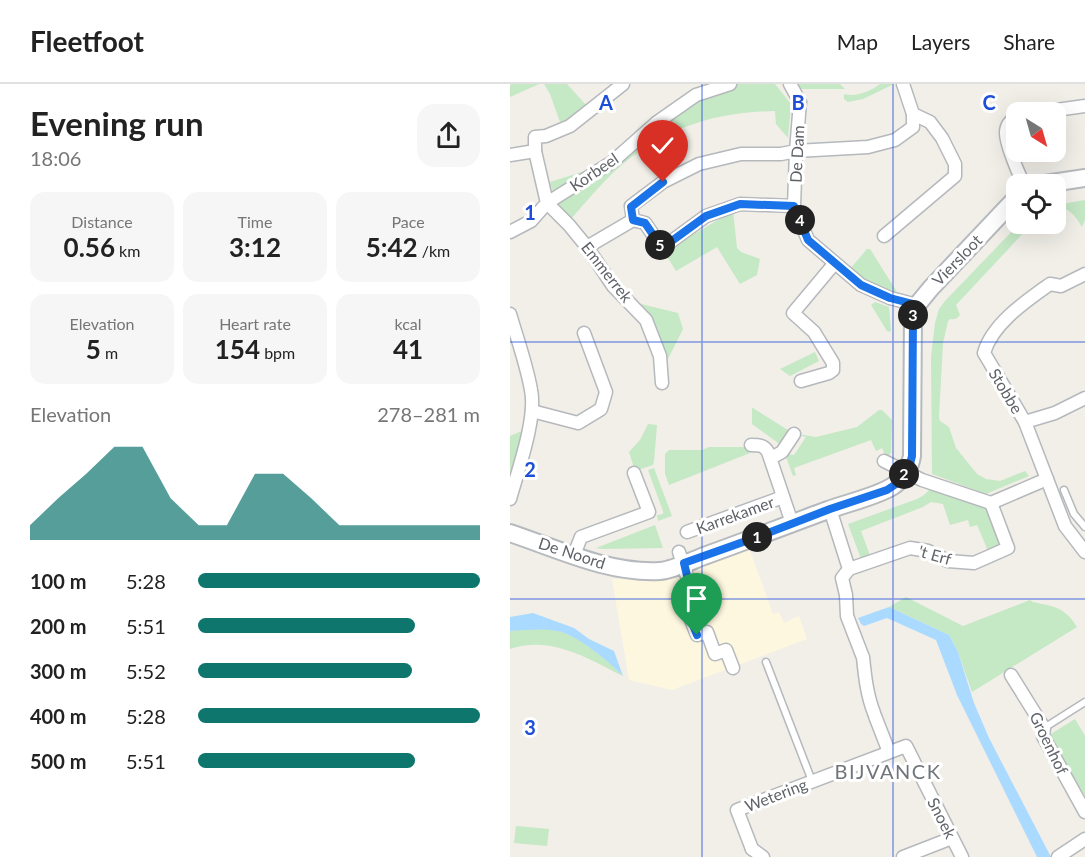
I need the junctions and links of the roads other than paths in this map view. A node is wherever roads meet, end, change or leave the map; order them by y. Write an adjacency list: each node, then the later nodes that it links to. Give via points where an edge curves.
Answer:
1 (623, 84): 8 (street, via 570,126 535,137)
2 (730, 84): 13 (street, Korbeel, via 696,95 656,123 612,162)
3 (790, 84): 9 (street, De Dam, via 800,102)
4 (903, 84): 7 (street)
5 (1085, 106): 6 (street)
6 (1066, 109)
7 (913, 114): 9 (street, via 913,127 895,140 868,147); 18 (street, via 930,122 942,138 955,164 955,176)
8 (535, 151): 10 (street); 13 (street)
9 (796, 151): 14 (street, De Dam); 16 (street, via 741,154 699,164 663,182 631,207)
10 (510, 156)
11 (1085, 178): 12 (street)
12 (1066, 181)
13 (547, 203): 17 (street, via 531,221); 19 (street, Emmerrek)
14 (794, 206): 16 (street, via 740,204 706,216 669,243 660,245 645,223); 20 (street, De Dam, via 808,240)
15 (1006, 209): 22 (street, Viersloot)
16 (633, 220): 19 (street)
17 (510, 232)
18 (884, 236)
19 (587, 246): 26 (street, Emmerrek, via 614,286 646,320 660,356)
20 (834, 264): 22 (street, De Dam, via 861,285); 25 (street, via 793,313 814,332 834,366 829,373)
21 (1085, 274): 29 (street, Stobbe, via 1061,286 1050,284 1021,304 986,345 984,353)
22 (917, 305): 34 (street, via 913,314 912,456)
23 (510, 314): 28 (street, via 532,391)
24 (584, 333): 28 (street, via 606,392 601,409 578,423)
25 (801, 381)
26 (662, 383)
27 (1085, 398): 29 (street)
28 (532, 411): 39 (street)
29 (1024, 422): 36 (street, Stobbe)
30 (794, 434): 32 (street, via 782,452)
31 (751, 445): 32 (street, via 765,447)
32 (771, 458): 38 (street)
33 (884, 461): 34 (street)
34 (905, 472): 40 (street); 41 (street, via 887,490)
35 (634, 473): 48 (street, via 649,512 580,537)
36 (1047, 478): 40 (street); 46 (street, Stobbe, via 1065,526)
37 (1064, 490): 43 (lane, via 1074,514)
38 (783, 497): 42 (street); 44 (street, Karrekamer)
39 (510, 499)
40 (991, 503): 50 (street, 't Erf, via 1008,548 974,563 948,561 910,548)
41 (830, 509): 42 (street); 50 (street)
42 (792, 523): 49 (street, De Noord)
43 (1085, 527)
44 (687, 532)
45 (510, 533): 48 (street, De Noord)
46 (1080, 537): 47 (street, Stobbe)
47 (1085, 552)
48 (574, 555): 49 (street, De Noord, via 635,570 662,571)
49 (682, 558): 52 (street, via 693,595 683,599 697,635 707,632 715,654 726,650)
50 (849, 569): 57 (street, via 842,578 847,616 862,656 874,715)
51 (765, 662): 58 (lane)
52 (733, 668)
53 (1011, 675): 55 (street, Groenhof)
54 (1085, 702): 55 (lane)
55 (1044, 728): 59 (street, Groenhof, via 1043,736)
56 (906, 746): 57 (street, Wetering); 60 (street, Snoek)
57 (889, 752): 58 (street, Wetering)
58 (812, 781): 62 (street, Wetering, via 737,810)
59 (1085, 812)
60 (952, 838): 64 (street); 65 (street, Snoek)
61 (1085, 839): 66 (street)
62 (749, 853): 63 (street)
63 (763, 857)
64 (903, 857)
65 (963, 857)
66 (1058, 857)

